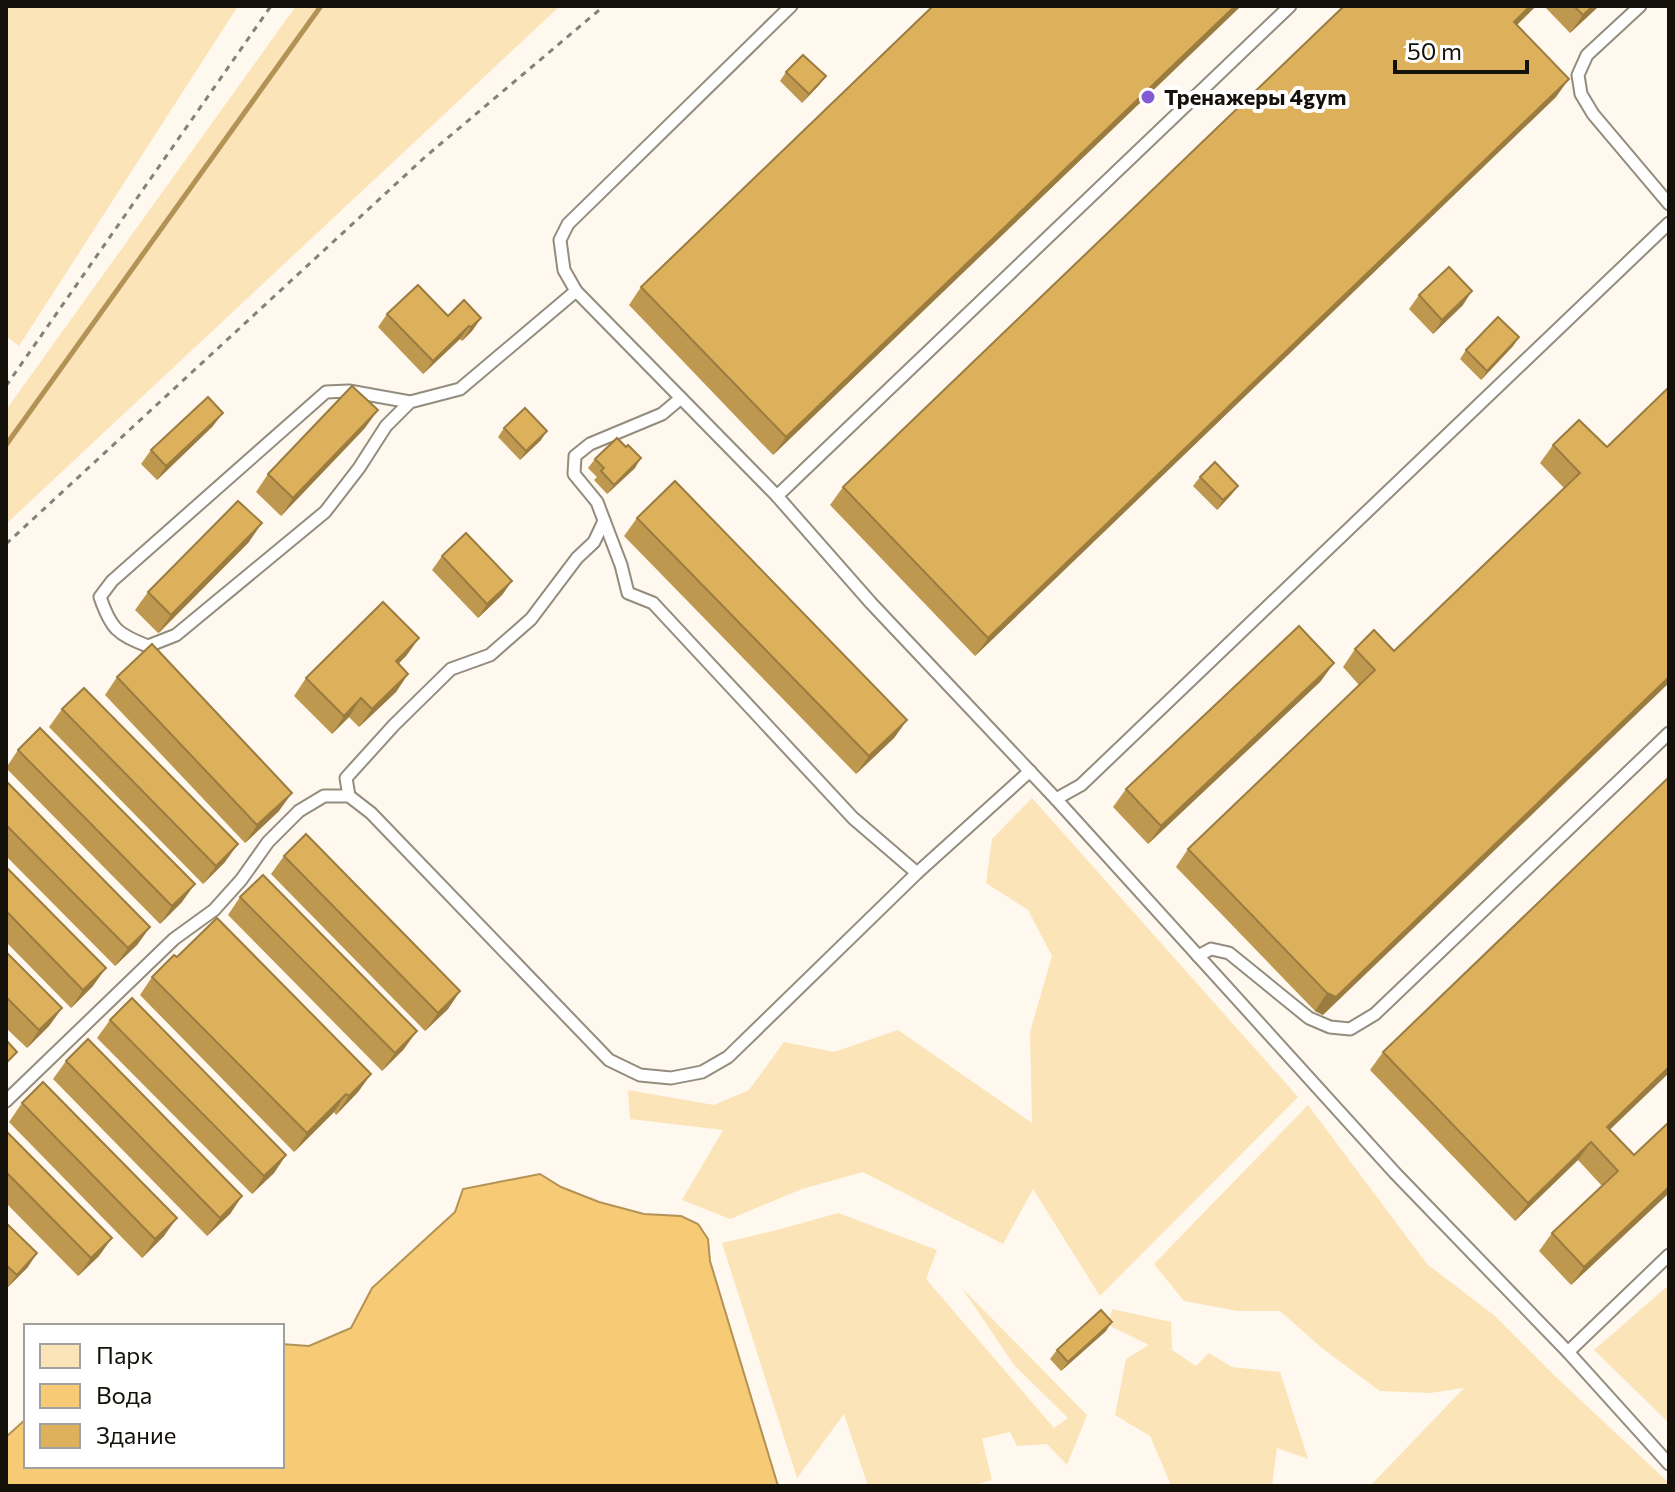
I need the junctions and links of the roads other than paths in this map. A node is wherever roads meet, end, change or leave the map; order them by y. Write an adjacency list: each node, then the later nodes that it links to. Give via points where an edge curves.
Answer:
1 (791, 6): 6 (lane, via 568,224 560,240 564,270)
2 (1290, 6): 9 (lane)
3 (1640, 6): 4 (lane, via 1587,55 1578,75 1581,94 1593,114)
4 (1669, 204)
5 (1669, 223): 14 (lane, via 1081,785)
6 (576, 291): 7 (lane); 8 (lane, via 460,389)
7 (681, 398): 9 (lane); 10 (lane, via 662,414 590,444 575,456 574,474 597,502)
8 (410, 402): 8 (lane, via 386,426 325,512 176,635 148,646 126,638 108,621 100,597 112,581 326,392)
9 (777, 496): 12 (lane)
10 (604, 521): 13 (lane, via 594,542 531,619 490,655 451,669 394,725 346,778); 15 (lane, via 628,593 653,603 853,818)
11 (1669, 733): 16 (lane, via 1375,1014 1350,1029 1309,1018 1229,953 1211,949)
12 (1030, 771): 14 (lane); 15 (lane)
13 (349, 796): 15 (lane, via 609,1060 640,1075 671,1078 702,1072 728,1057); 17 (lane, via 324,796 299,811 214,910 174,939)
14 (1056, 799): 16 (lane)
15 (917, 873)
16 (1198, 956): 19 (lane, via 1395,1173)
17 (6, 1101)
18 (1669, 1255): 19 (lane)
19 (1568, 1352): 20 (lane)
20 (1669, 1464)

